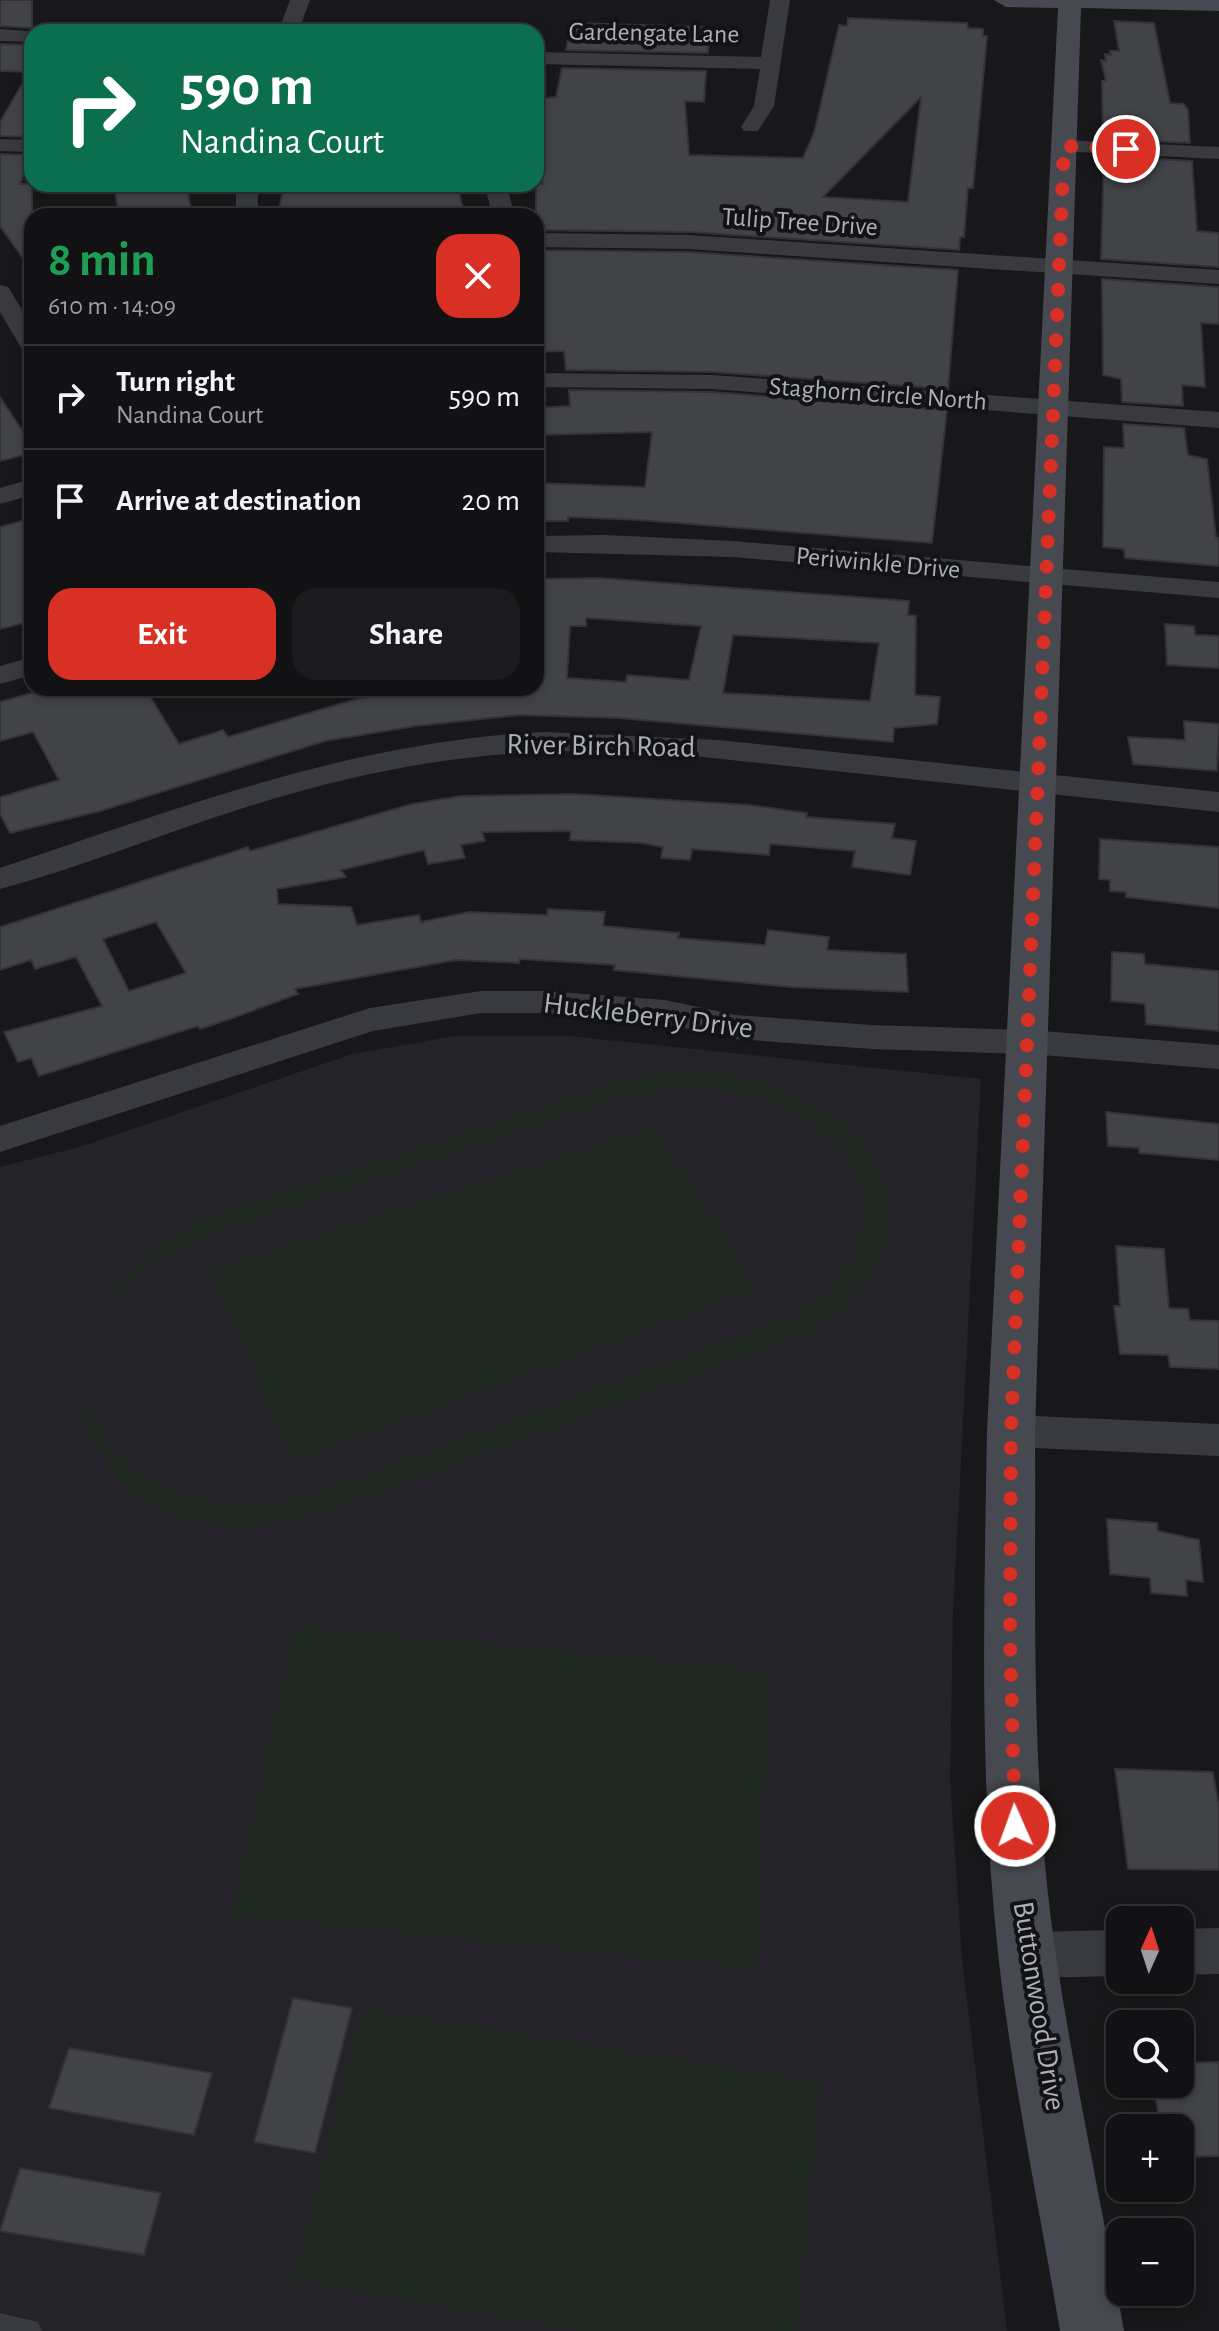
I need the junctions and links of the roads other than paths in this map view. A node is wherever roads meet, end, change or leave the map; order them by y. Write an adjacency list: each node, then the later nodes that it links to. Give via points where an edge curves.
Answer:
1 (300, 0): 6 (street)
2 (780, 0): 10 (street)
3 (1006, 0): 4 (street)
4 (1070, 1): 5 (street); 14 (street, Buttonwood Drive)
5 (1219, 4)
6 (291, 24)
7 (0, 35): 8 (street)
8 (24, 36)
9 (544, 58): 10 (street, Gardengate Lane)
10 (771, 63): 11 (street, via 764,106)
11 (751, 127)
12 (0, 145): 13 (street)
13 (24, 146)
14 (1064, 146): 15 (street); 17 (street, Buttonwood Drive)
15 (1219, 153)
16 (544, 240): 17 (street, Tulip Tree Drive, via 689,242)
17 (1059, 269): 18 (street, Tulip Tree Drive); 24 (street, Buttonwood Drive)
18 (1219, 277)
19 (0, 292): 20 (street)
20 (24, 330)
21 (24, 340): 22 (street)
22 (0, 346)
23 (544, 380): 24 (street, Staghorn Circle North, via 712,382)
24 (1054, 408): 25 (street, Staghorn Circle North); 29 (street, Buttonwood Drive)
25 (1219, 420)
26 (24, 489): 27 (street)
27 (0, 496)
28 (544, 544): 29 (street, Periwinkle Drive, via 732,549)
29 (1047, 578): 30 (street, Periwinkle Drive); 33 (street, Buttonwood Drive)
30 (1219, 590)
31 (24, 668): 32 (street)
32 (0, 675)
33 (1039, 783): 34 (street, River Birch Road); 35 (street, River Birch Road, via 691,746 548,741 462,747 384,761 239,799); 36 (street, Buttonwood Drive)
34 (1219, 802)
35 (0, 879)
36 (1029, 1042): 37 (street, Huckleberry Drive); 38 (street, Huckleberry Drive, via 872,1037 736,1027 665,1012 481,1002 370,1020); 39 (street, Buttonwood Drive)
37 (1219, 1057)
38 (0, 1139)
39 (1011, 1431): 40 (street); 44 (street, Buttonwood Drive, via 1015,1826)
40 (1219, 1440)
41 (1219, 1951): 42 (street)
42 (1194, 1952)
43 (1106, 1953): 44 (street)
44 (1027, 1955): 47 (street, Buttonwood Drive)
45 (0, 2326): 46 (lane)
46 (29, 2331)
47 (1092, 2331)

